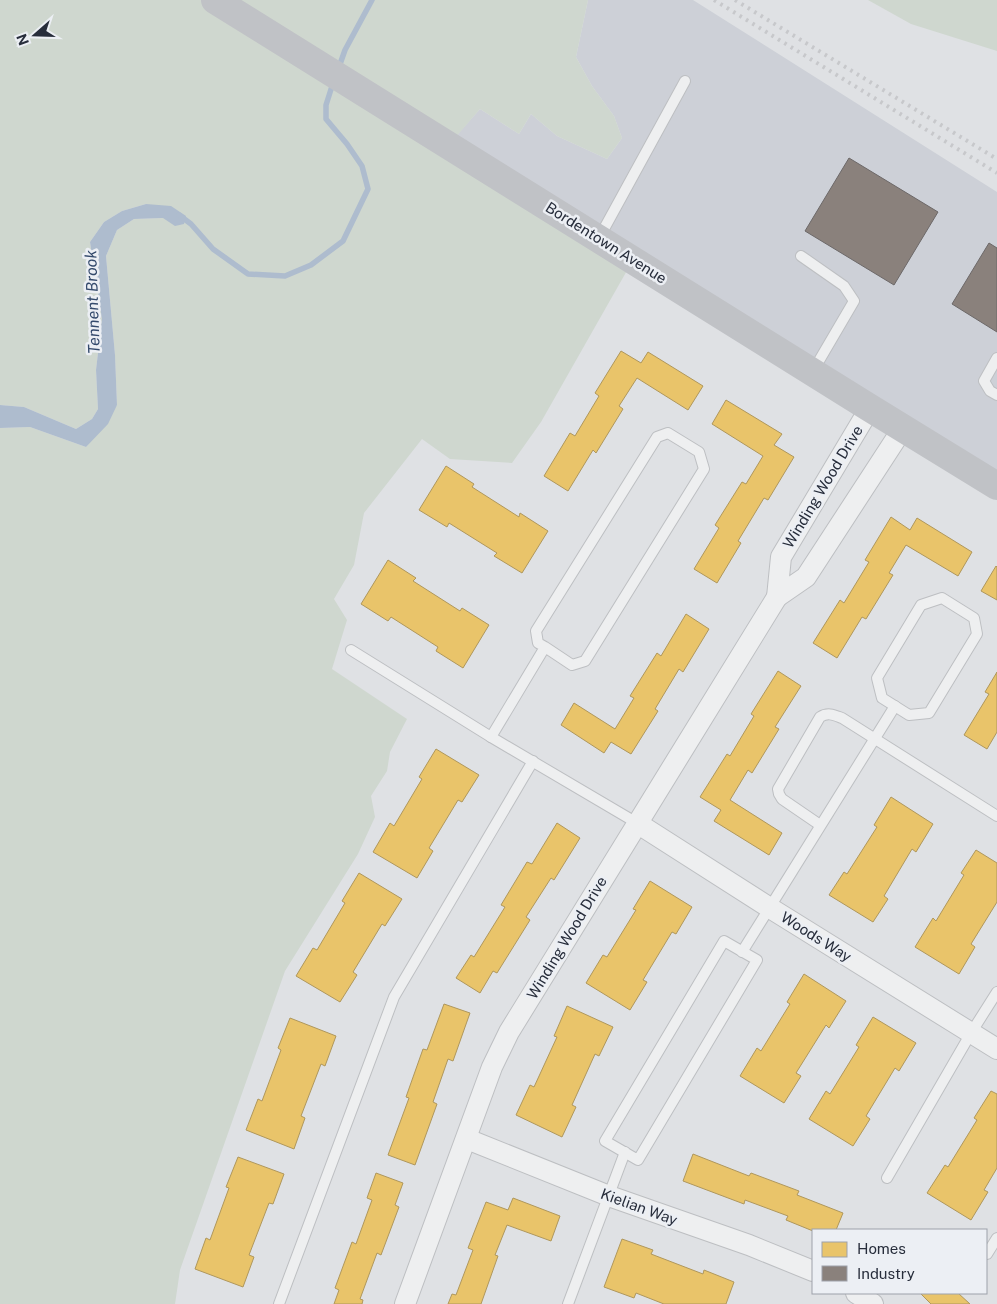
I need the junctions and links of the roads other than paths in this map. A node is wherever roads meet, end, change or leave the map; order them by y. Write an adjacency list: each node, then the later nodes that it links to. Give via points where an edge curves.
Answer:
1 (215, 0): 3 (main road, Bordentown Avenue)
2 (685, 81): 3 (lane)
3 (598, 238): 6 (main road, Bordentown Avenue)
4 (801, 256): 6 (lane, via 844,286 854,301)
5 (997, 358): 7 (lane, via 984,381)
6 (813, 372): 8 (main road, Bordentown Avenue)
7 (997, 395)
8 (870, 408): 9 (main road, Bordentown Avenue); 11 (street, Winding Wood Drive, via 781,557)
9 (903, 428): 10 (main road, Bordentown Avenue); 11 (street, Winding Wood Drive, via 806,577)
10 (997, 486)
11 (777, 596): 19 (street, Winding Wood Drive)
12 (545, 647): 12 (lane, via 538,643 536,631 657,437 668,432 699,452 704,469 585,661 572,665); 15 (lane)
13 (351, 650): 15 (lane)
14 (894, 706): 14 (lane, via 909,715 929,713 978,634 974,618 942,598 921,606 876,678 882,698); 16 (lane)
15 (491, 737): 17 (lane)
16 (874, 739): 18 (lane); 20 (lane); 20 (lane, via 842,718 831,714 820,717 778,789 782,799)
17 (532, 761): 19 (lane); 34 (lane, via 394,997)
18 (997, 816)
19 (637, 823): 21 (street, Woods Way); 26 (street, Winding Wood Drive, via 509,1032 492,1067)
20 (820, 825): 21 (lane)
21 (770, 908): 22 (lane); 24 (street, Woods Way)
22 (742, 952): 27 (lane, via 757,960 638,1160); 27 (lane, via 724,941 605,1140)
23 (997, 992): 24 (lane)
24 (971, 1033): 25 (street, Woods Way); 28 (lane)
25 (997, 1049)
26 (467, 1139): 29 (street, Kielian Way); 35 (street, Winding Wood Drive)
27 (625, 1152): 29 (lane)
28 (887, 1178)
29 (609, 1196): 32 (street, Kielian Way); 36 (lane)
30 (997, 1238): 31 (lane)
31 (987, 1254)
32 (812, 1271)
33 (858, 1294): 37 (street)
34 (279, 1304)
35 (405, 1304)
36 (568, 1304)
37 (873, 1304)

